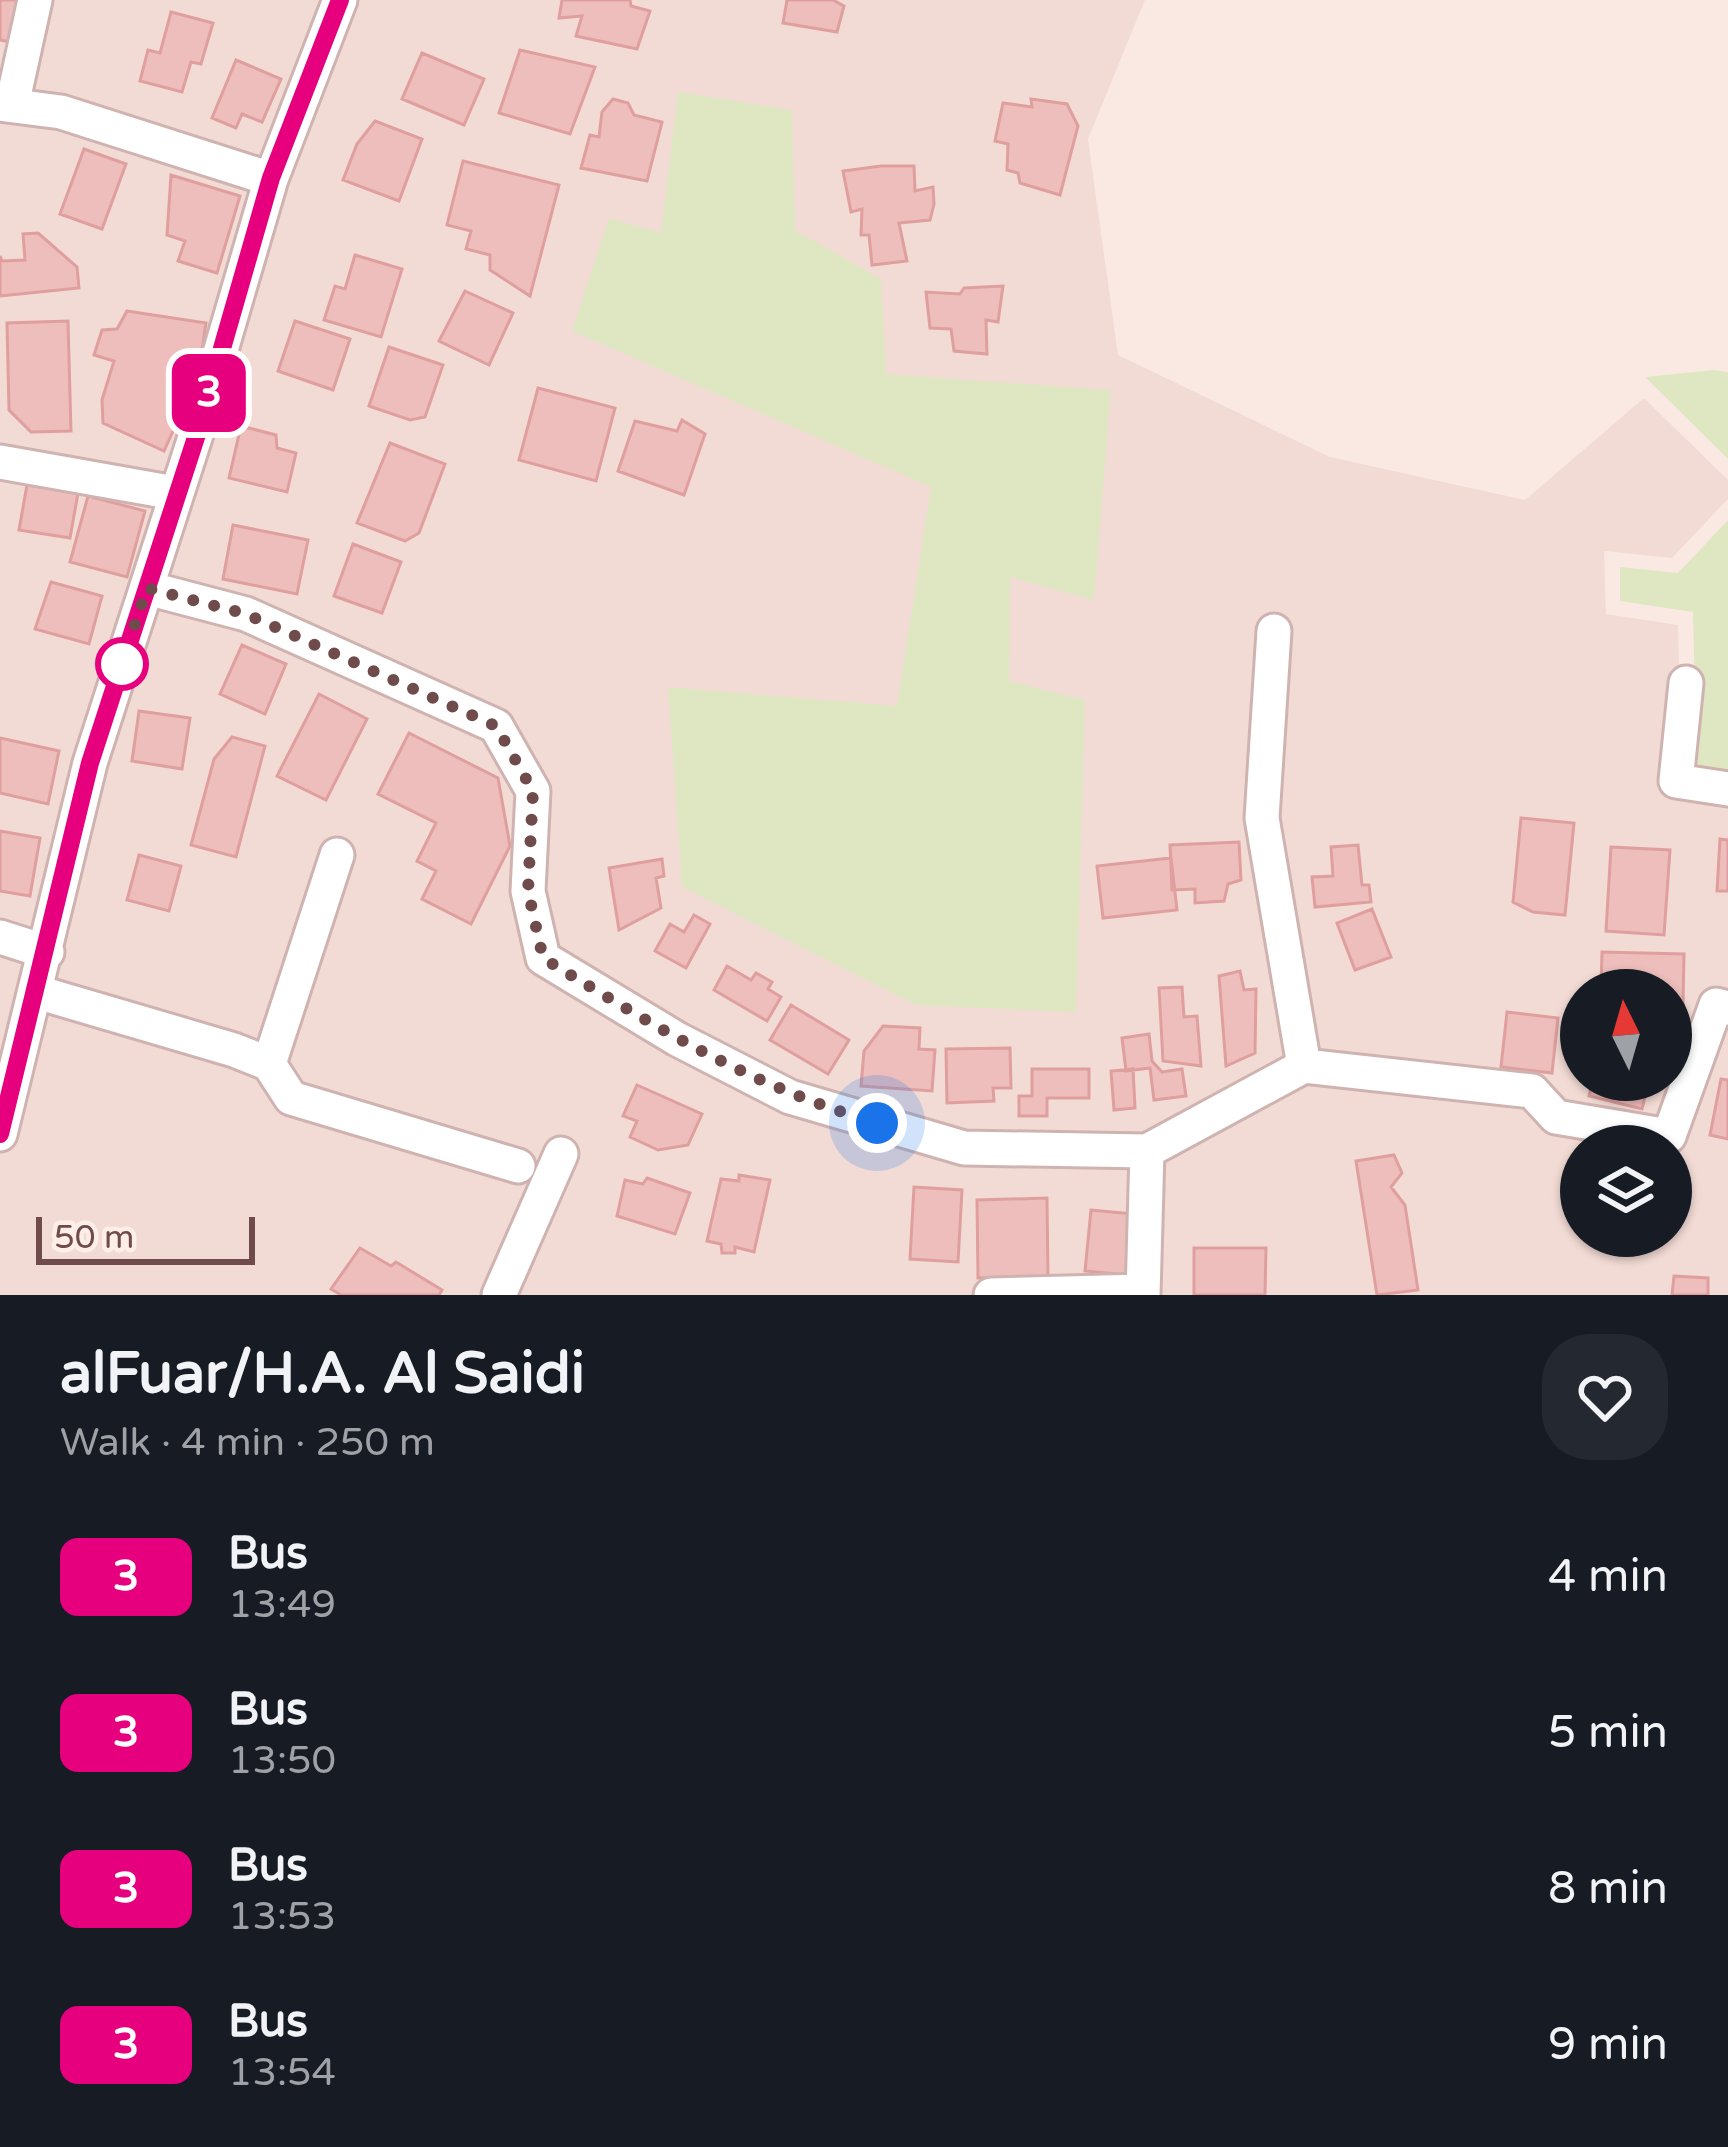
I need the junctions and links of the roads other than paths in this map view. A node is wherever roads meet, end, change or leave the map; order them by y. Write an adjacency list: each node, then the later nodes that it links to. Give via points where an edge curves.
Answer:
1 (35, 0): 3 (street)
2 (340, 0): 4 (street)
3 (6, 104): 4 (street, via 61,112)
4 (271, 178): 6 (street)
5 (0, 462): 6 (street)
6 (175, 493): 7 (street)
7 (147, 588): 13 (street, via 90,763); 19 (street, via 246,614 496,726 533,791 528,891 543,958 676,1040 790,1097 964,1148)
8 (1274, 631): 17 (street, via 1262,818)
9 (1686, 683): 10 (street, via 1676,781)
10 (1728, 789)
11 (337, 855): 16 (street)
12 (0, 937): 13 (street)
13 (47, 952): 14 (street)
14 (37, 992): 16 (street); 18 (street)
15 (1728, 1008): 17 (street, via 1716,1005 1670,1136 1556,1117 1532,1090)
16 (268, 1064): 21 (street, via 291,1098)
17 (1304, 1066): 19 (street)
18 (0, 1134)
19 (1147, 1151): 22 (street)
20 (561, 1154): 23 (street)
21 (518, 1166)
22 (1143, 1293): 24 (street)
23 (499, 1295)
24 (991, 1295)

